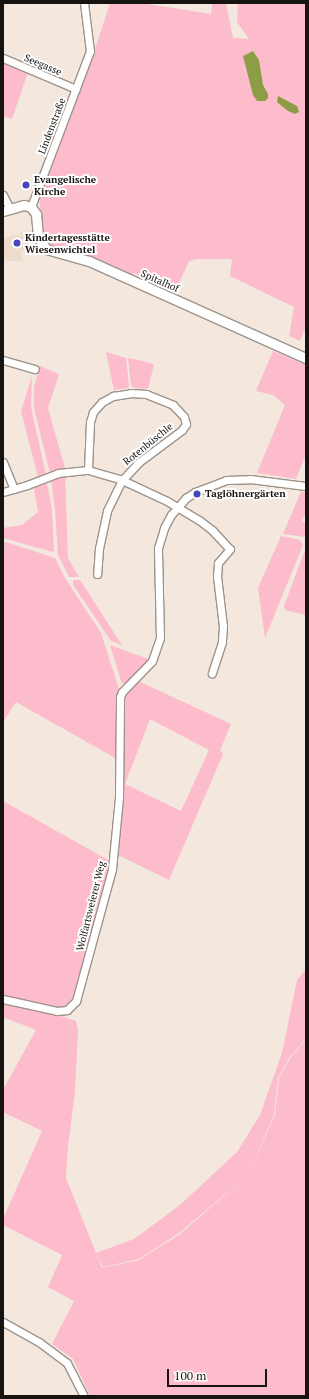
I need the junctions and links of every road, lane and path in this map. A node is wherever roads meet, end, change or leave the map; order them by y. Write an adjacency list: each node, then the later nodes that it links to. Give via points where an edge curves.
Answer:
1 (84, 3): 3 (street, Lindenstraße, via 90,51)
2 (3, 58): 3 (street, Seegasse)
3 (76, 89): 5 (street, Lindenstraße)
4 (3, 195): 6 (street)
5 (31, 207): 6 (street, via 24,205); 7 (street, Spitalhof, via 36,214 39,241 46,249 89,261)
6 (6, 210)
7 (306, 358)
8 (3, 360): 9 (street)
9 (35, 369)
10 (3, 462): 14 (street)
11 (88, 470): 12 (street); 12 (street, Rotenbüschle, via 90,422 93,412 102,402 112,396 131,393 146,394 173,405 184,417 186,424 182,430 139,462); 14 (street, via 58,473)
12 (122, 480): 16 (street); 17 (street, Rotenbüschle, via 107,511 99,548)
13 (306, 486): 16 (street, via 250,479 226,480 195,492)
14 (14, 489): 15 (street)
15 (3, 492)
16 (177, 506): 18 (street, via 199,520 230,549 218,563 217,576 223,626 222,642); 19 (street, Wolfartsweierer Weg, via 164,528 158,548 160,638 153,659 124,690 120,700 119,798 112,869 76,1001 67,1010 57,1011)
17 (98, 574)
18 (212, 673)
19 (3, 1000)
20 (3, 1322): 21 (street, via 60,1356 67,1363)
21 (84, 1396)

